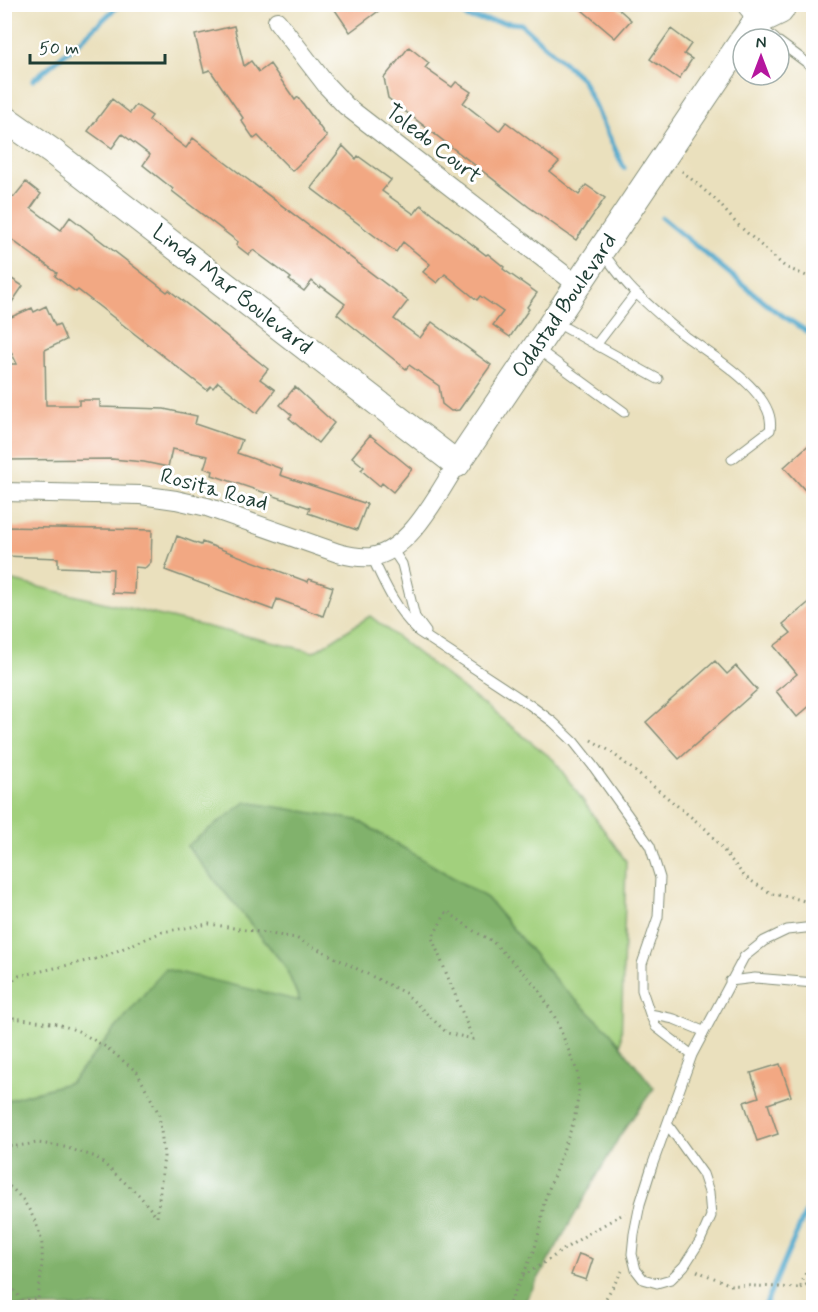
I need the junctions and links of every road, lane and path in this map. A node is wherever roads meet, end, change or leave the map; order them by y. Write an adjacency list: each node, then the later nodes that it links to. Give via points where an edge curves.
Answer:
1 (784, 4): 3 (street, Oddstad Boulevard, via 780,11)
2 (277, 21): 10 (street, Toledo Court, via 346,106)
3 (747, 22): 7 (street, Oddstad Boulevard)
4 (791, 51): 5 (lane)
5 (813, 68)
6 (4, 118): 18 (street, Linda Mar Boulevard)
7 (664, 156): 8 (street, Oddstad Boulevard); 9 (path, via 785,267)
8 (602, 252): 10 (street, Oddstad Boulevard); 11 (lane)
9 (813, 279)
10 (579, 286): 12 (street, Oddstad Boulevard)
11 (636, 293): 13 (lane); 17 (lane, via 740,376 768,412 770,430)
12 (554, 322): 13 (lane); 14 (street, Oddstad Boulevard)
13 (596, 345): 15 (lane)
14 (536, 348): 16 (lane); 18 (street, Oddstad Boulevard)
15 (658, 379)
16 (624, 412)
17 (732, 459)
18 (457, 464): 20 (street, Oddstad Boulevard, via 411,532)
19 (4, 492): 21 (street, Rosita Road, via 141,495 176,500 338,553)
20 (392, 549): 21 (street, Oddstad Boulevard); 22 (lane, via 402,564 416,617)
21 (372, 557): 22 (lane, via 397,608 418,632)
22 (434, 640): 23 (lane)
23 (561, 730): 24 (path, via 587,737 610,751 707,830 745,877 772,894); 29 (lane, via 593,765 654,856 660,878 658,917 642,964 642,990)
24 (813, 904)
25 (813, 927): 26 (lane, via 788,930 764,940 744,957)
26 (730, 981): 27 (lane, via 755,978); 31 (lane)
27 (813, 983)
28 (4, 987): 40 (path, via 20,976 100,958 162,932 209,924 296,938 405,993 447,1034 473,1039 432,938 447,911 492,940 537,987 556,1019 577,1071 579,1092 574,1121 544,1202 534,1251)
29 (650, 1014): 31 (lane); 32 (lane, via 656,1028)
30 (4, 1026): 34 (path, via 14,1018 58,1024 106,1047 137,1072 159,1114 164,1156 157,1217 139,1195 96,1157 61,1146)
31 (703, 1031): 32 (lane)
32 (692, 1055): 33 (lane)
33 (668, 1125): 36 (lane); 39 (lane, via 703,1174 709,1192 711,1216)
34 (4, 1145)
35 (4, 1184): 41 (path, via 11,1186 30,1210 42,1244 38,1299 22,1300)
36 (640, 1204): 38 (lane); 40 (path)
37 (813, 1251): 43 (path)
38 (632, 1254): 39 (lane, via 636,1270 644,1279 657,1283 671,1279); 45 (path)
39 (684, 1266): 43 (path, via 731,1285)
40 (522, 1277): 44 (path)
41 (4, 1278)
42 (813, 1281): 43 (path)
43 (800, 1288)
44 (507, 1308)
45 (600, 1308)

